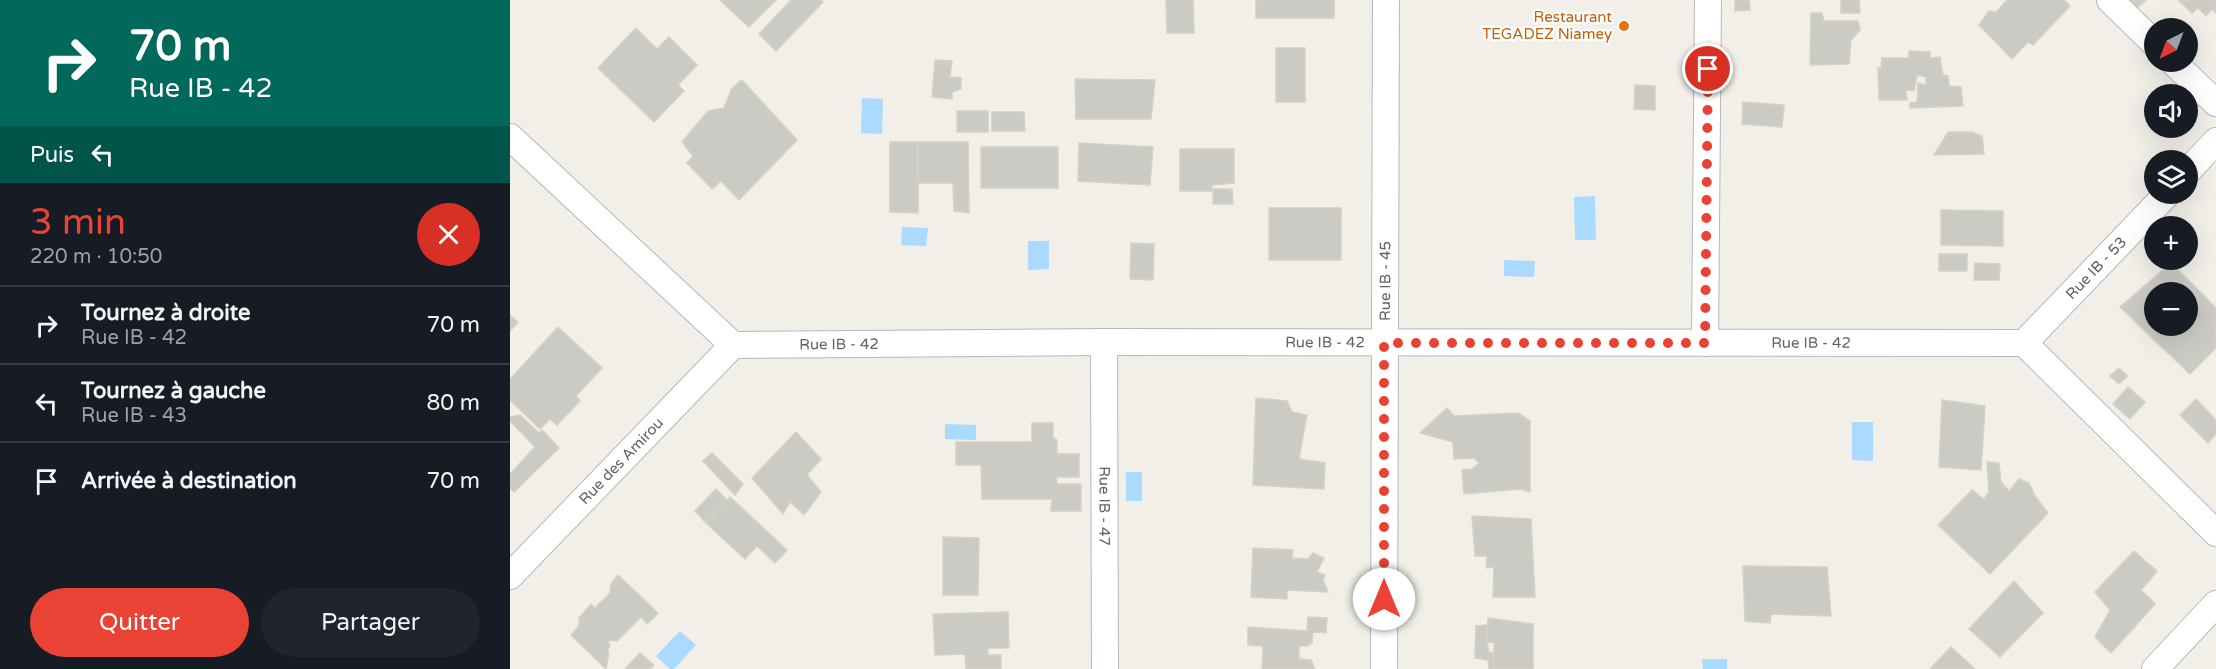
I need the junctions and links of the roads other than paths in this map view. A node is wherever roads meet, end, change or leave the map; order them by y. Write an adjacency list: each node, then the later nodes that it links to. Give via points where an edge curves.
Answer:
1 (1386, 0): 12 (street, Rue IB - 45)
2 (1708, 0): 13 (street)
3 (2110, 0): 4 (street)
4 (2144, 33)
5 (2183, 72): 6 (street)
6 (2216, 103)
7 (510, 136): 15 (street)
8 (2216, 141): 9 (street)
9 (2198, 160)
10 (2157, 204): 14 (street, Rue IB - 53)
11 (1104, 342): 12 (street, Rue IB - 42); 15 (street, Rue IB - 42); 19 (street, Rue IB - 47)
12 (1384, 343): 13 (street, Rue IB - 42); 20 (street, Rue IB - 45)
13 (1705, 343): 14 (street, Rue IB - 42)
14 (2024, 344): 16 (street)
15 (733, 345): 17 (street, Rue des Amirou)
16 (2216, 533)
17 (510, 576)
18 (2216, 604): 21 (street)
19 (1105, 669)
20 (1384, 669)
21 (2155, 669)

